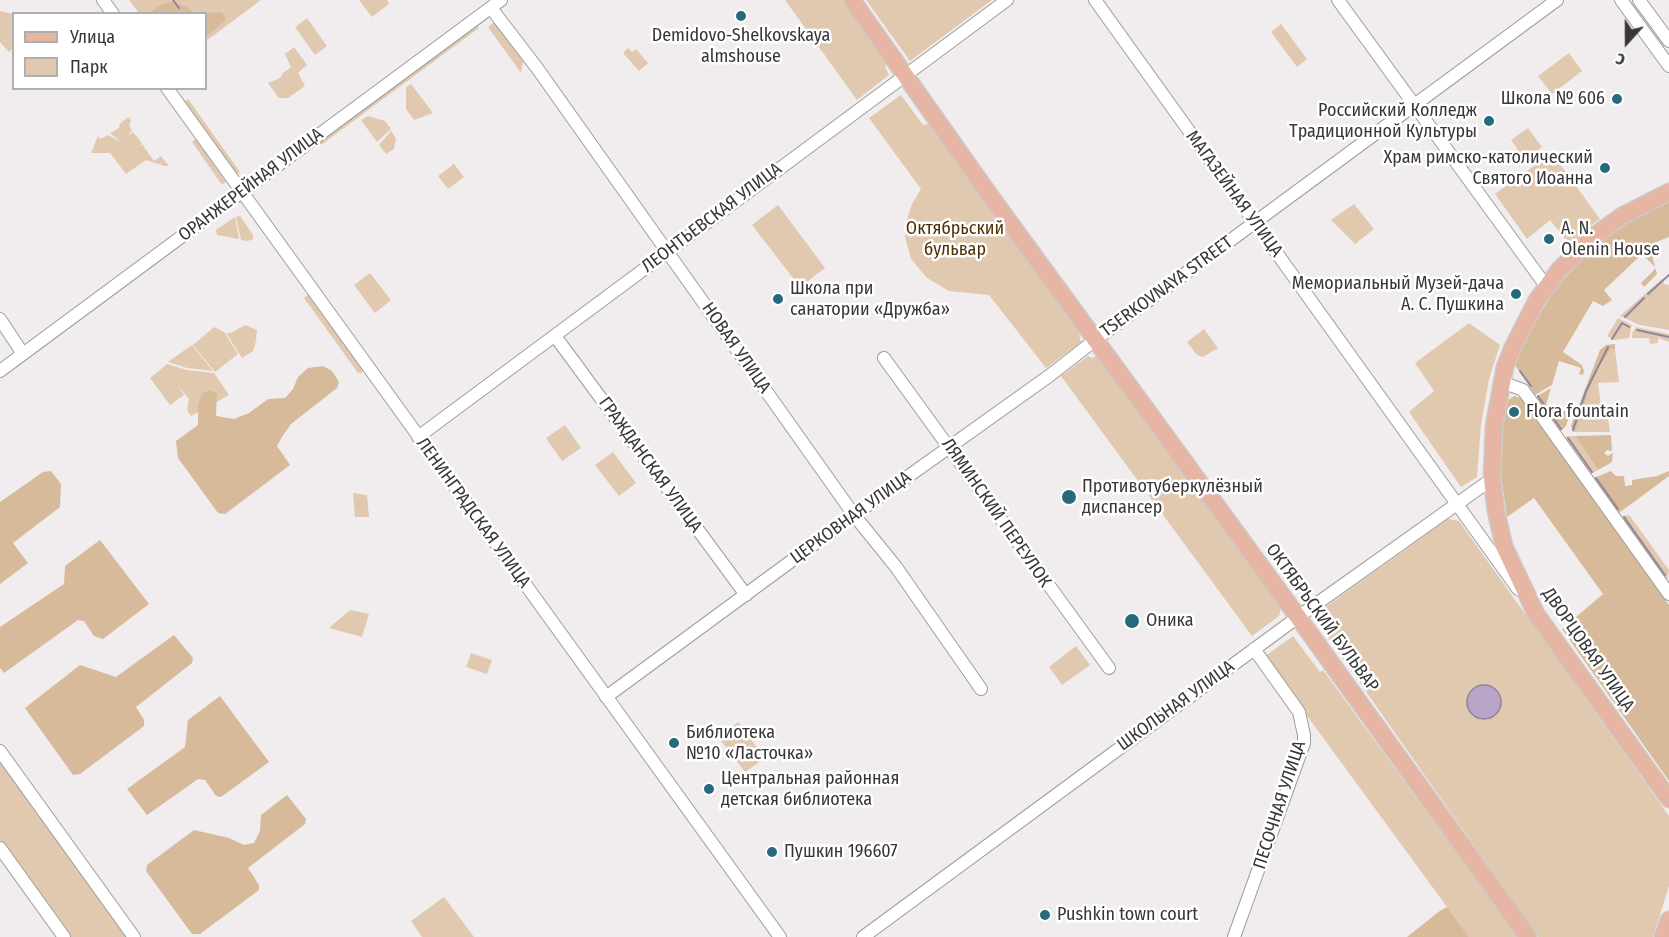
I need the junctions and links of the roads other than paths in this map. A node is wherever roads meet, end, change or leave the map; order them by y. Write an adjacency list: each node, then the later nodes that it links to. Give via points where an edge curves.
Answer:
1 (852, 0): 11 (main road, ОКТЯБРЬСКИЙ БУЛЬВАР)
2 (1007, 0): 11 (street, ЛЕОНТЬЕВСКАЯ УЛИЦА)
3 (1095, 0): 16 (street, МАГАЗЕЙНАЯ УЛИЦА)
4 (1338, 0): 13 (street)
5 (1557, 0): 13 (street, TSERKOVNAYA STREET)
6 (1621, 0): 10 (street)
7 (1639, 0): 9 (street)
8 (496, 4): 14 (street, ОРАНЖЕРЕЙНАЯ УЛИЦА); 17 (street, НОВАЯ УЛИЦА)
9 (1669, 41)
10 (1669, 66)
11 (906, 74): 17 (street, ЛЕОНТЬЕВСКАЯ УЛИЦА); 21 (main road, ОКТЯБРЬСКИЙ БУЛЬВАР)
12 (168, 90): 14 (street, ЛЕНИНГРАДСКАЯ УЛИЦА)
13 (1414, 105): 16 (street, TSERKOVNAYA STREET); 18 (street)
14 (241, 192): 22 (street, ОРАНЖЕРЕЙНАЯ УЛИЦА); 26 (street, ЛЕНИНГРАДСКАЯ УЛИЦА)
15 (1669, 192): 18 (main road, ДВОРЦОВАЯ УЛИЦА, via 1622,216 1594,236)
16 (1255, 223): 21 (street, TSERKOVNAYA STREET); 29 (street, МАГАЗЕЙНАЯ УЛИЦА)
17 (668, 252): 20 (street, ЛЕОНТЬЕВСКАЯ УЛИЦА); 30 (street, НОВАЯ УЛИЦА)
18 (1546, 286): 25 (main road, ДВОРЦОВАЯ УЛИЦА, via 1512,347)
19 (0, 319): 22 (street)
20 (555, 336): 26 (street, ЛЕОНТЬЕВСКАЯ УЛИЦА); 34 (street, ГРАЖДАНСКАЯ УЛИЦА)
21 (1095, 340): 27 (street, ЦЕРКОВНАЯ УЛИЦА); 36 (main road, ОКТЯБРЬСКИЙ БУЛЬВАР)
22 (23, 354): 24 (street, ОРАНЖЕРЕЙНАЯ УЛИЦА)
23 (884, 358): 27 (street, ЛЯМИНСКИЙ ПЕРЕУЛОК)
24 (0, 370)
25 (1502, 382): 28 (main road, ДВОРЦОВАЯ УЛИЦА, via 1494,426); 33 (street, via 1523,390)
26 (418, 437): 40 (street, ЛЕНИНГРАДСКАЯ УЛИЦА)
27 (950, 447): 30 (street, ЦЕРКОВНАЯ УЛИЦА); 38 (street, ЛЯМИНСКИЙ ПЕРЕУЛОК)
28 (1492, 479): 29 (street, ШКОЛЬНАЯ УЛИЦА); 31 (main road, ДВОРЦОВАЯ УЛИЦА)
29 (1457, 503): 32 (street, МАГАЗЕЙНАЯ УЛИЦА); 36 (street, ШКОЛЬНАЯ УЛИЦА)
30 (854, 515): 34 (street, ЦЕРКОВНАЯ УЛИЦА); 39 (street, НОВАЯ УЛИЦА)
31 (1498, 524): 32 (street, via 1491,534); 35 (main road, ДВОРЦОВАЯ УЛИЦА)
32 (1478, 532): 35 (street, МАГАЗЕЙНАЯ УЛИЦА)
33 (1669, 594)
34 (746, 595): 40 (street, ЦЕРКОВНАЯ УЛИЦА)
35 (1536, 615): 42 (main road, ДВОРЦОВАЯ УЛИЦА)
36 (1298, 617): 37 (street, ШКОЛЬНАЯ УЛИЦА); 50 (main road, ОКТЯБРЬСКИЙ БУЛЬВАР)
37 (1254, 649): 48 (street, ШКОЛЬНАЯ УЛИЦА); 49 (street, ПЕСОЧНАЯ УЛИЦА, via 1299,712 1304,743)
38 (1109, 668)
39 (981, 689)
40 (606, 697): 47 (street, ЛЕНИНГРАДСКАЯ УЛИЦА)
41 (0, 751): 46 (street)
42 (1669, 799)
43 (0, 848): 45 (street)
44 (1669, 920): 51 (main road)
45 (64, 937)
46 (134, 937)
47 (780, 937)
48 (863, 937)
49 (1234, 937)
50 (1528, 937)
51 (1663, 937)

